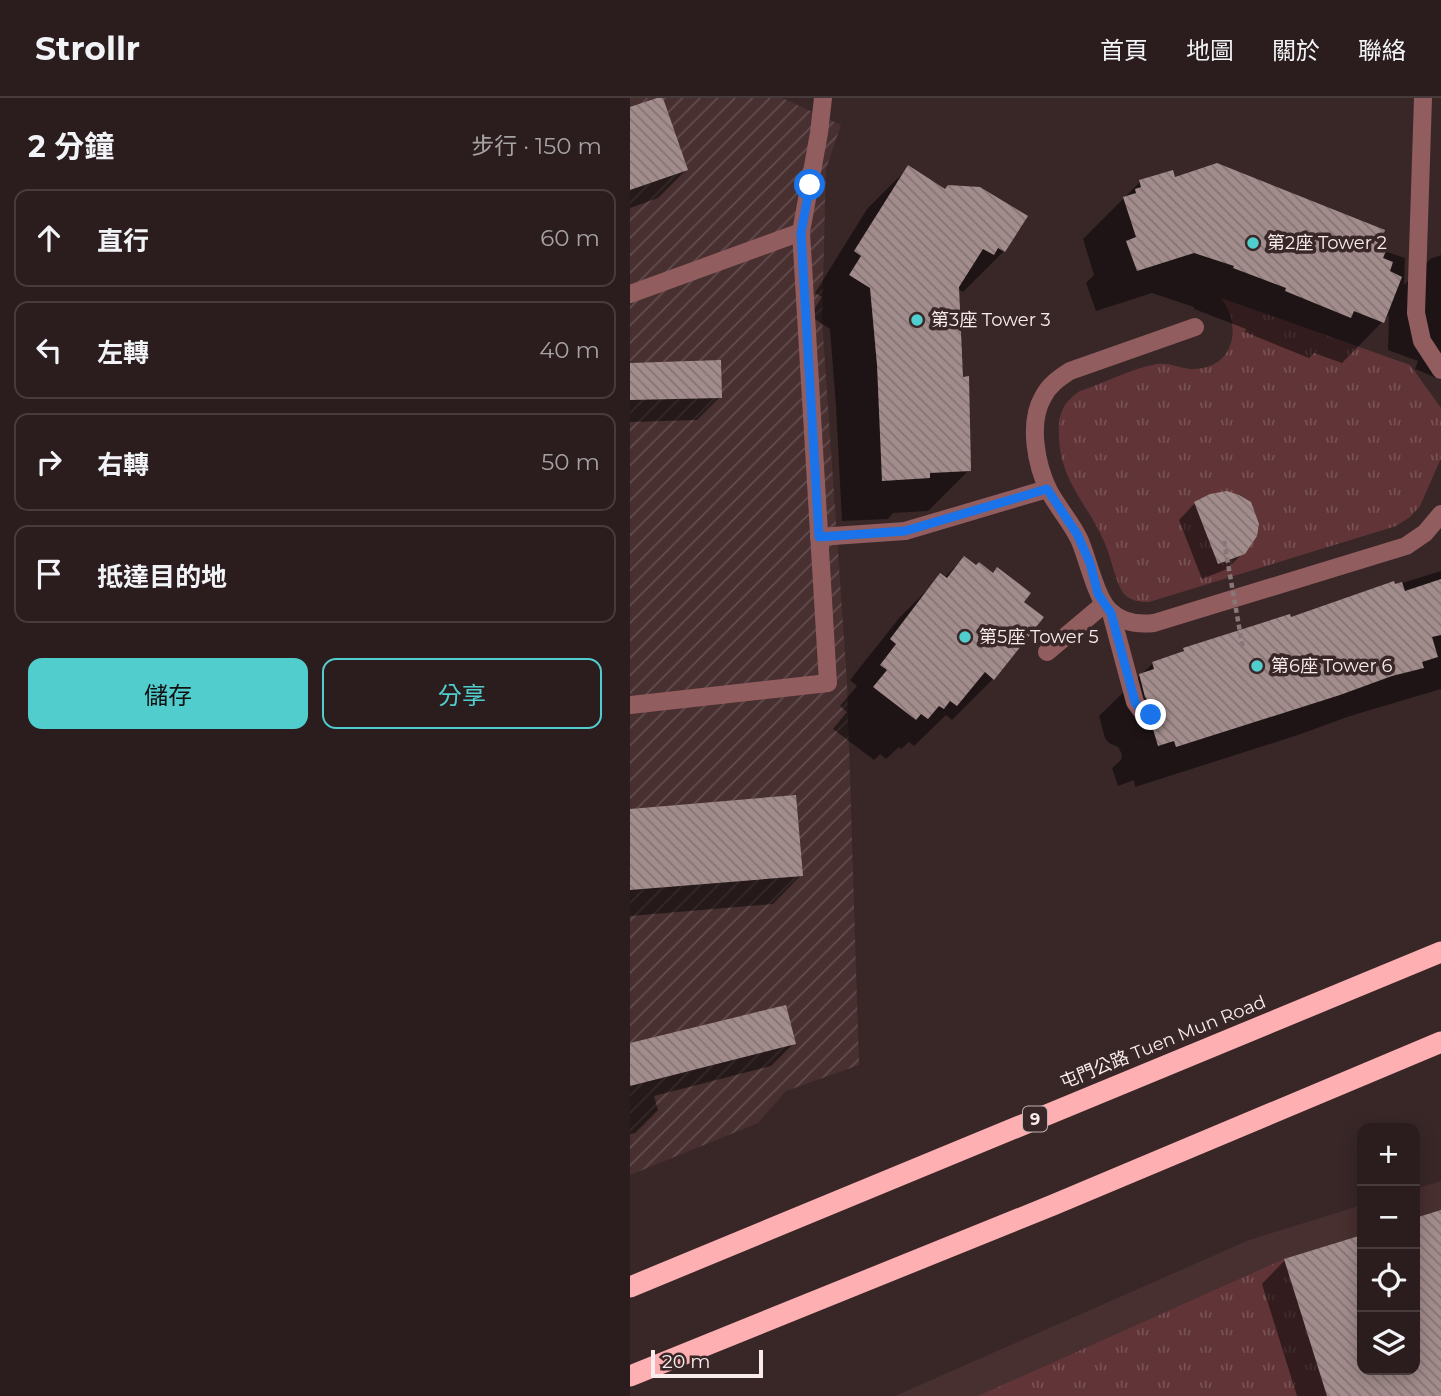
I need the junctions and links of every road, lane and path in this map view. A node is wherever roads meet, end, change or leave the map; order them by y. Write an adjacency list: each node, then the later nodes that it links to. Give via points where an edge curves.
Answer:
1 (823, 98): 3 (lane)
2 (1423, 98): 6 (lane, via 1416,313 1422,341)
3 (801, 233): 4 (lane); 9 (lane)
4 (630, 294)
5 (1195, 327): 7 (lane, via 1070,371 1055,381 1044,395 1036,419 1037,453)
6 (1441, 370)
7 (1047, 489): 9 (lane, via 905,531); 11 (lane, via 1077,534)
8 (1441, 514): 11 (lane, via 1406,546 1154,623 1131,624)
9 (819, 537): 14 (lane, via 828,683)
10 (1224, 541): 12 (path, bridge)
11 (1107, 609): 13 (lane); 15 (lane, via 1135,702)
12 (1243, 649)
13 (1047, 653)
14 (630, 705)
15 (1151, 715)
16 (1441, 952): 18 (highway, 屯門公路 Tuen Mun Road / 9)
17 (1441, 1042): 19 (highway)
18 (630, 1287)
19 (630, 1376)

